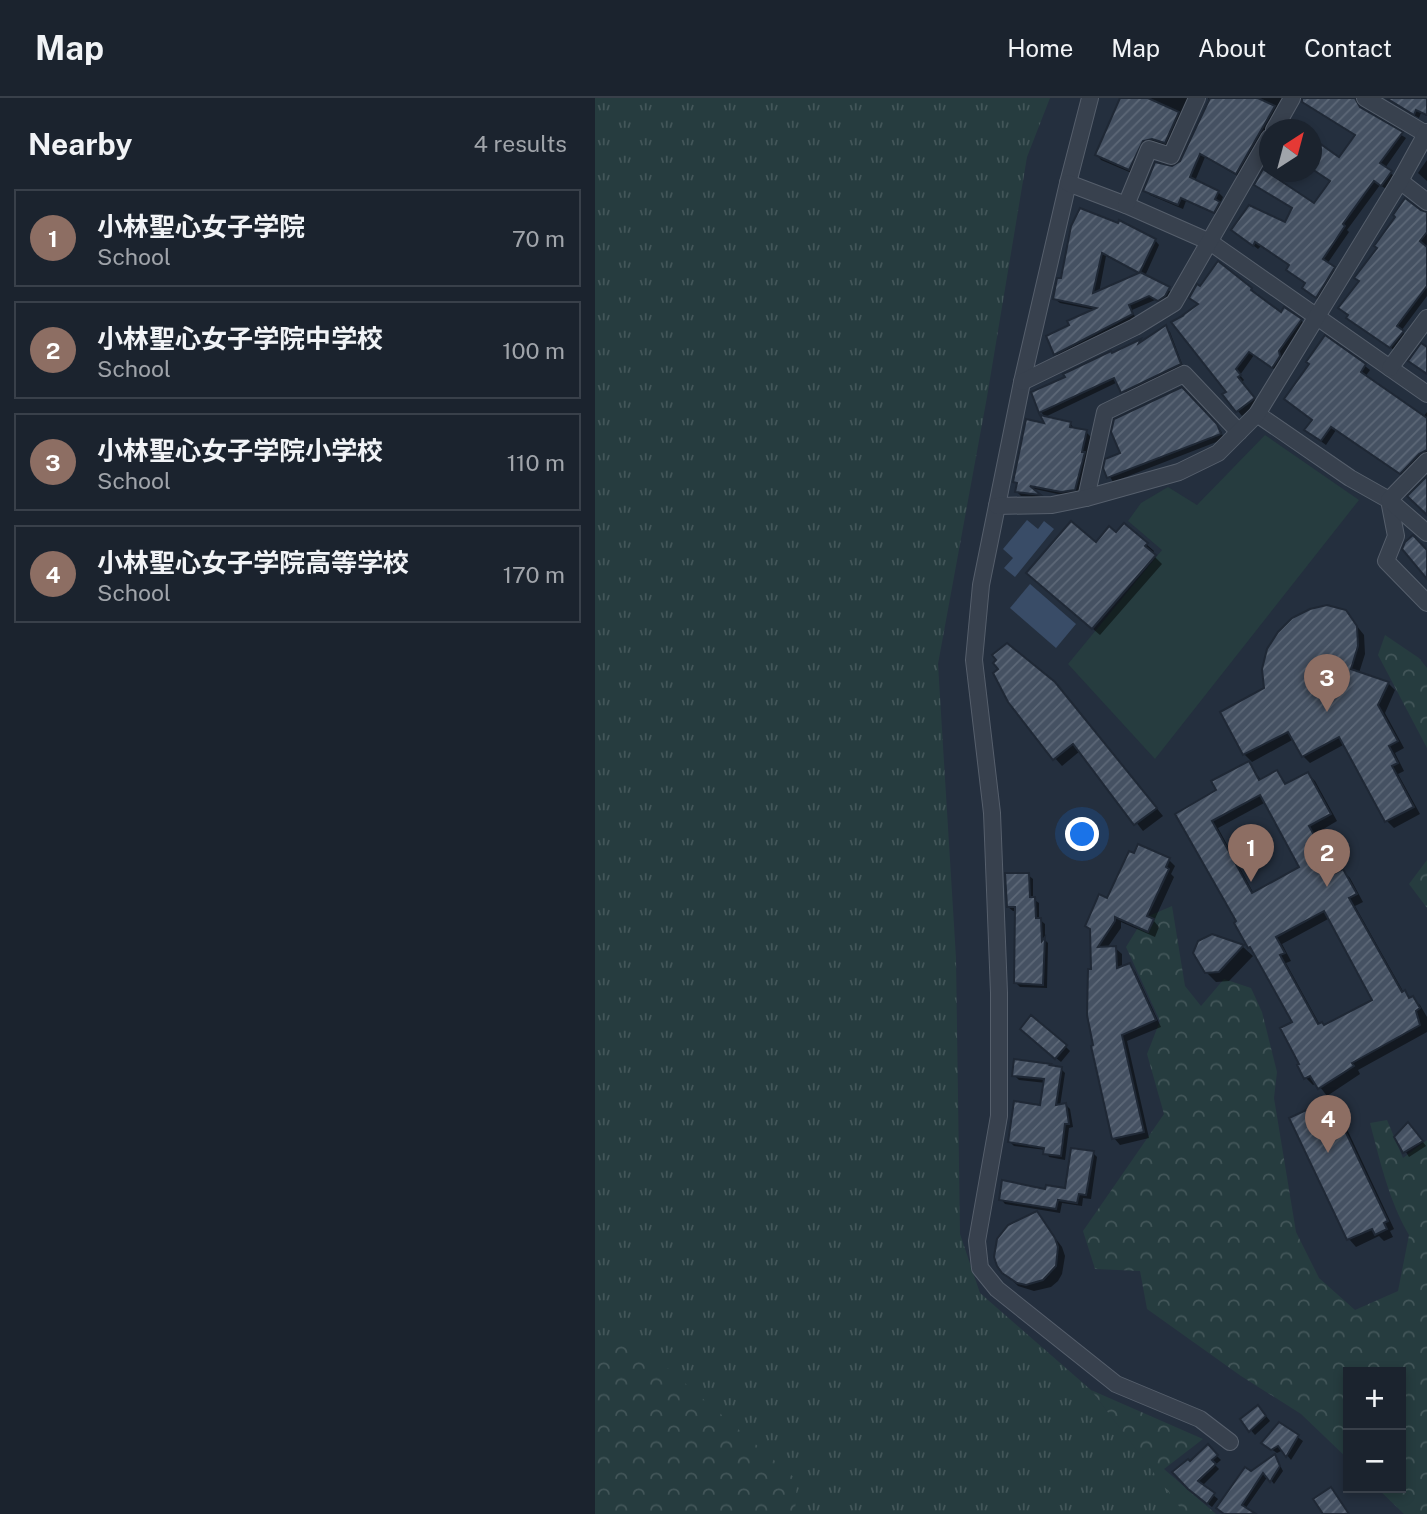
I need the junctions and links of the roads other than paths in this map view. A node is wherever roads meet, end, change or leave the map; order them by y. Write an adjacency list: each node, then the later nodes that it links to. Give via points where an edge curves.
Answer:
1 (1090, 98): 9 (street)
2 (1198, 98): 11 (street, via 1171,156 1149,149)
3 (1292, 98): 5 (street)
4 (1365, 98): 6 (street)
5 (1280, 119)
6 (1427, 133): 8 (street)
7 (1259, 156): 12 (street)
8 (1401, 181): 10 (street); 13 (street)
9 (1068, 183): 11 (street); 16 (street)
10 (1427, 202)
11 (1126, 205): 12 (street)
12 (1210, 242): 13 (street); 16 (street, via 1174,303)
13 (1316, 316): 15 (street); 18 (street)
14 (1427, 318): 15 (street)
15 (1390, 368): 17 (street)
16 (1022, 382): 23 (street)
17 (1427, 394)
18 (1257, 414): 19 (street); 22 (street)
19 (1239, 432): 21 (street, via 1218,453 1179,472); 21 (street, via 1184,374 1105,412)
20 (1427, 461): 22 (street)
21 (1086, 498): 23 (street, via 1052,505)
22 (1389, 500): 24 (street); 25 (street, via 1397,536 1386,561)
23 (997, 506): 26 (street, via 981,585 974,660 992,813 999,993 999,1116 977,1241 980,1268 997,1289 1116,1384 1200,1419)
24 (1427, 533)
25 (1427, 603)
26 (1230, 1442)

